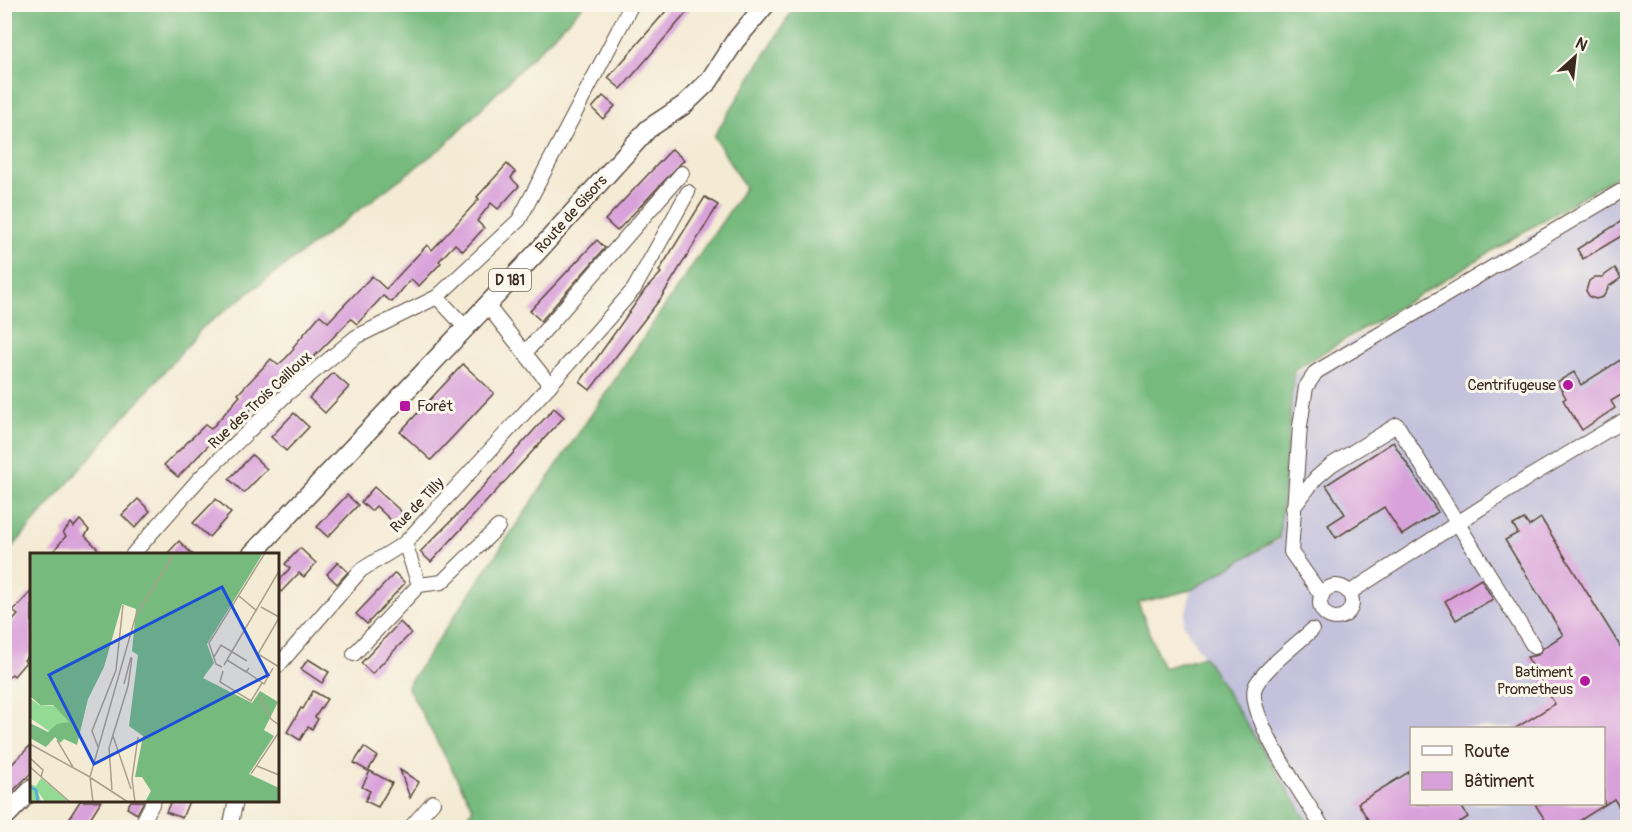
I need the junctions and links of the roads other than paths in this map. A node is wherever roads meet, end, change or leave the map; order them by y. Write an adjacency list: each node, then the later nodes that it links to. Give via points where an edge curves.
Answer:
1 (632, 4): 6 (street, Rue des Trois Cailloux, via 519,220)
2 (766, 4): 7 (main road, Route de Gisors / D 181, via 735,41 710,81 684,105 648,129)
3 (682, 173): 9 (street)
4 (1628, 187): 12 (street, via 1316,372 1306,387)
5 (688, 192): 10 (street, Rue de Tilly, via 634,289)
6 (437, 297): 8 (street); 16 (street, Rue des Trois Cailloux, via 356,337 288,393 199,479)
7 (486, 304): 8 (main road, Route de Gisors / D 181); 9 (street)
8 (465, 327): 17 (main road, Route de Gisors / D 181)
9 (525, 353): 10 (street)
10 (550, 385): 15 (street, Rue de Tilly)
11 (1628, 418): 13 (street)
12 (1293, 508): 13 (street, via 1331,465 1397,425); 20 (street, via 1291,552)
13 (1458, 522): 19 (street); 22 (street)
14 (498, 527): 18 (street, via 442,582)
15 (405, 543): 18 (street); 24 (street, Rue de Tilly, via 361,570)
16 (135, 553)
17 (254, 553)
18 (419, 585): 23 (street)
19 (1349, 593): 20 (street, via 1336,586); 21 (street, via 1349,612 1342,617)
20 (1322, 596): 21 (street, via 1321,604)
21 (1329, 615): 33 (street, via 1255,686 1254,703 1264,731)
22 (1534, 647)
23 (354, 654)
24 (279, 665)
25 (30, 791): 29 (main road)
26 (153, 802): 30 (street)
27 (236, 802): 31 (street)
28 (433, 802): 32 (street)
29 (4, 818)
30 (140, 828)
31 (230, 828)
32 (410, 828)
33 (1323, 828)

